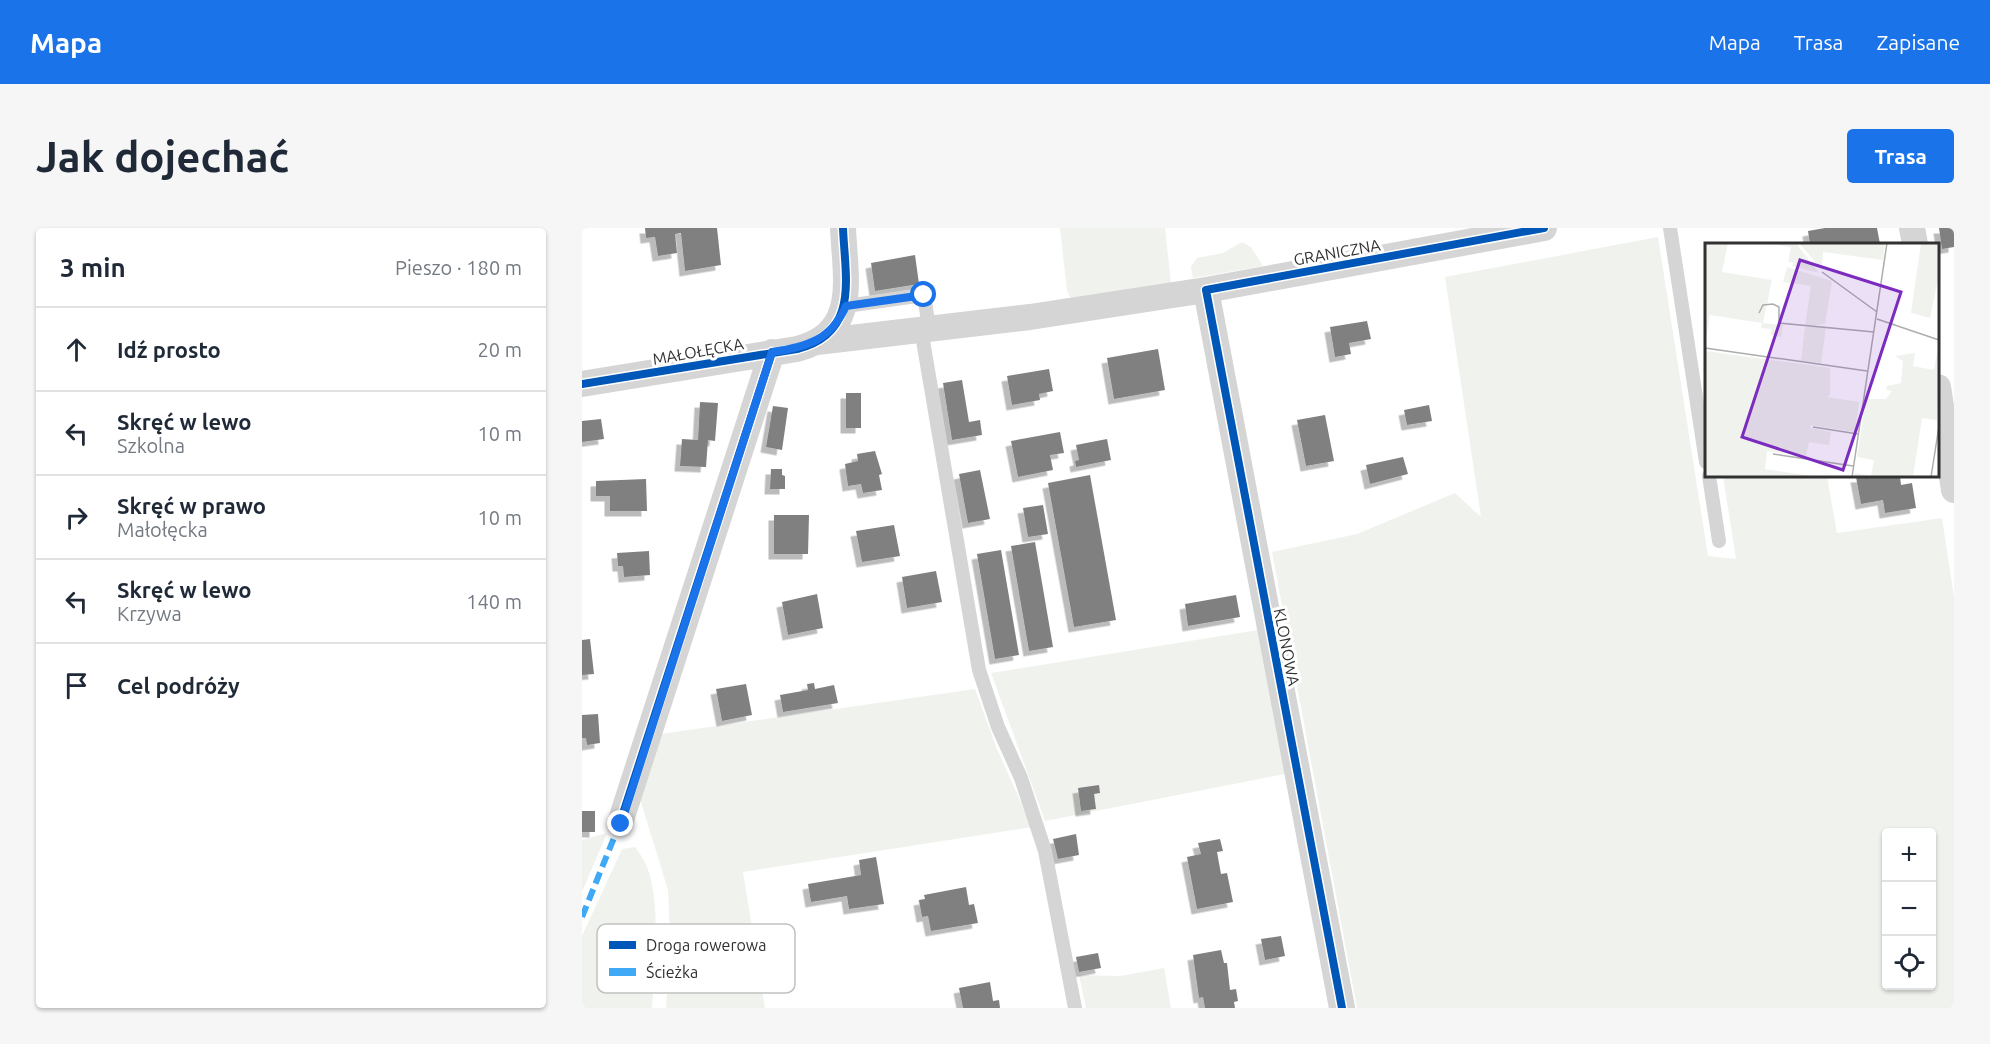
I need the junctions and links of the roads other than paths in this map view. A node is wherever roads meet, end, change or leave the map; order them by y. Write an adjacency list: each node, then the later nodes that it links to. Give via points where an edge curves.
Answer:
1 (843, 228): 7 (street)
2 (1544, 228): 6 (street, GRANICZNA)
3 (1670, 228): 13 (lane)
4 (1912, 228): 5 (street)
5 (1915, 243)
6 (1206, 290): 8 (street, GRANICZNA, via 1030,317); 19 (street, KLONOWA)
7 (846, 306): 8 (lane, via 924,295); 9 (street, via 836,324)
8 (925, 328): 9 (street, GRANICZNA); 18 (lane, via 979,670 1046,851)
9 (817, 342): 10 (street, MAŁOŁĘCKA)
10 (772, 352): 11 (street, MAŁOŁĘCKA); 17 (street)
11 (582, 384)
12 (1939, 393): 15 (street)
13 (1705, 449)
14 (1708, 477): 16 (lane)
15 (1954, 490)
16 (1719, 542)
17 (621, 824)
18 (1075, 1008)
19 (1342, 1008)

